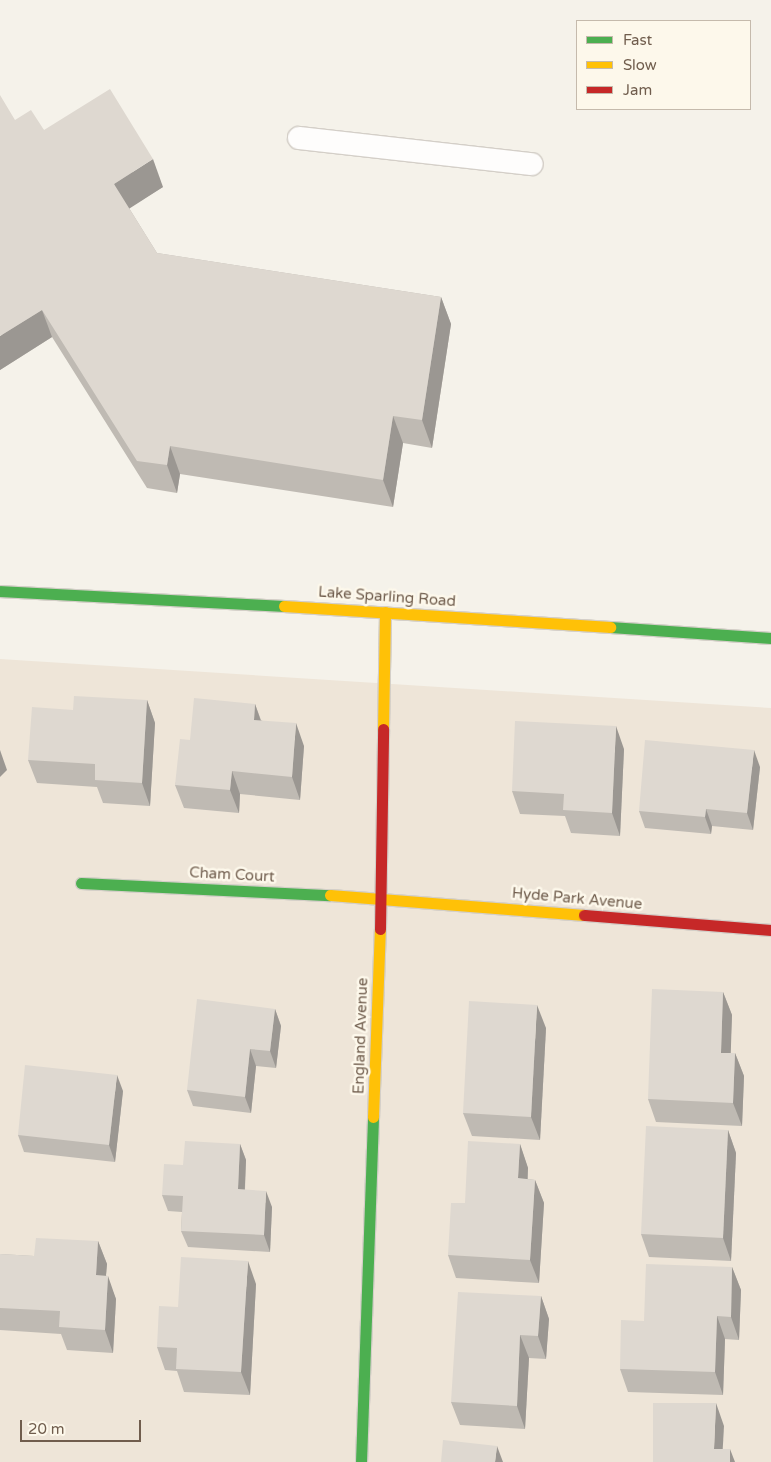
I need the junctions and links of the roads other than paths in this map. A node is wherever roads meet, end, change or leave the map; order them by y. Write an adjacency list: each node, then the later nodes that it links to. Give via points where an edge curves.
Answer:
1 (299, 138): 2 (lane)
2 (532, 164)
3 (0, 591): 4 (street, Lake Sparling Road)
4 (385, 612): 5 (street, Lake Sparling Road); 7 (street, England Avenue)
5 (771, 638)
6 (81, 883): 7 (street, Cham Court)
7 (381, 898): 8 (street, Hyde Park Avenue); 9 (street, England Avenue)
8 (771, 930)
9 (361, 1462)

